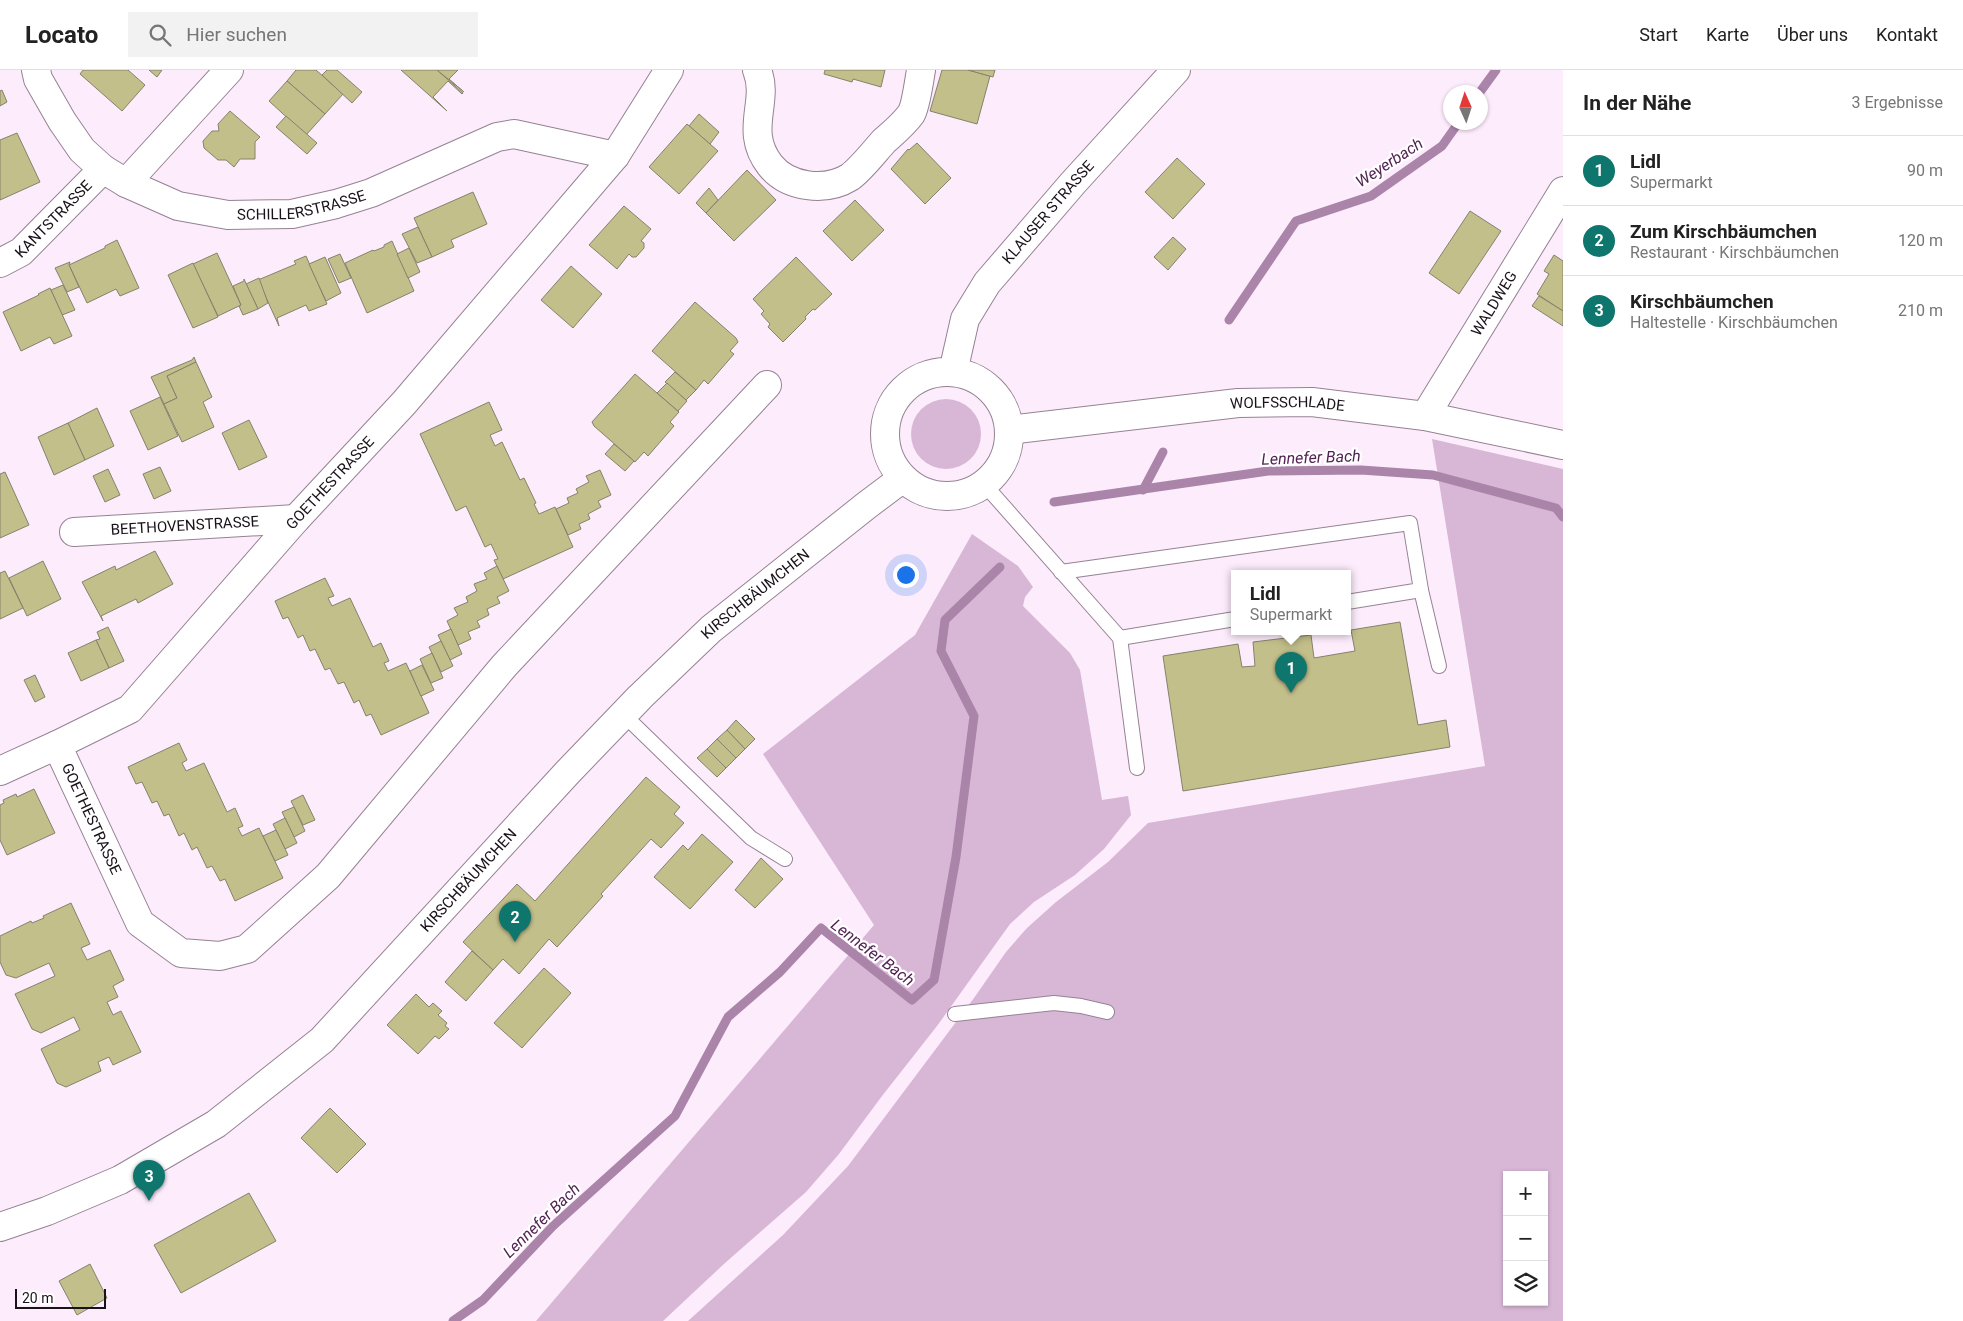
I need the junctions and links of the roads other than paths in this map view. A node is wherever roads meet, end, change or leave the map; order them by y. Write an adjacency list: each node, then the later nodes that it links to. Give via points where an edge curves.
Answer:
1 (36, 70): 8 (street, SCHILLERSTRASSE, via 38,79 82,150)
2 (228, 70): 8 (street, KANTSTRASSE)
3 (669, 70): 7 (street, GOETHESTRASSE)
4 (757, 70): 5 (street, via 761,90 756,130 761,151 771,167 789,180 810,186 832,185 850,176 912,113)
5 (921, 70)
6 (1163, 75): 11 (street, KLAUSER STRASSE, via 988,283 964,319)
7 (615, 156): 8 (street, SCHILLERSTRASSE, via 529,136 497,136 371,193 292,214 228,215 178,206); 18 (street, GOETHESTRASSE, via 404,403)
8 (115, 176): 10 (street, KANTSTRASSE, via 21,252)
9 (1563, 191): 13 (street, WALDWEG)
10 (0, 263)
11 (953, 372): 14 (street, via 974,378 991,391 1003,408); 16 (street, via 916,380 901,392 890,408 885,426 886,445 892,463)
12 (767, 385): 27 (street, GOETHESTRASSE, via 504,666 328,876 248,949 220,956 181,954 140,924)
13 (1425, 416): 14 (street, WOLFSSCHLADE, via 1312,402 1238,403); 15 (street, WOLFSSCHLADE)
14 (1009, 430): 17 (street, via 1003,460)
15 (1563, 445)
16 (903, 478): 17 (street, via 921,490 942,496 964,494); 26 (street, KIRSCHBÄUMCHEN, via 711,629)
17 (984, 484): 20 (lane)
18 (296, 519): 19 (street, BEETHOVENSTRASSE); 27 (street, GOETHESTRASSE, via 130,709)
19 (74, 532)
20 (1061, 572): 21 (lane, via 1410,523); 24 (lane)
21 (1421, 590): 22 (lane); 25 (lane)
22 (1351, 601)
23 (1231, 620): 24 (lane)
24 (1120, 638): 28 (lane)
25 (1438, 666)
26 (624, 715): 30 (lane, via 751,838); 33 (street, KIRSCHBÄUMCHEN, via 322,1040 216,1124 120,1180 46,1212)
27 (57, 745): 29 (street)
28 (1137, 768)
29 (0, 771)
30 (785, 860)
31 (1107, 1012): 32 (lane, via 1054,1003)
32 (955, 1014)
33 (0, 1227)

